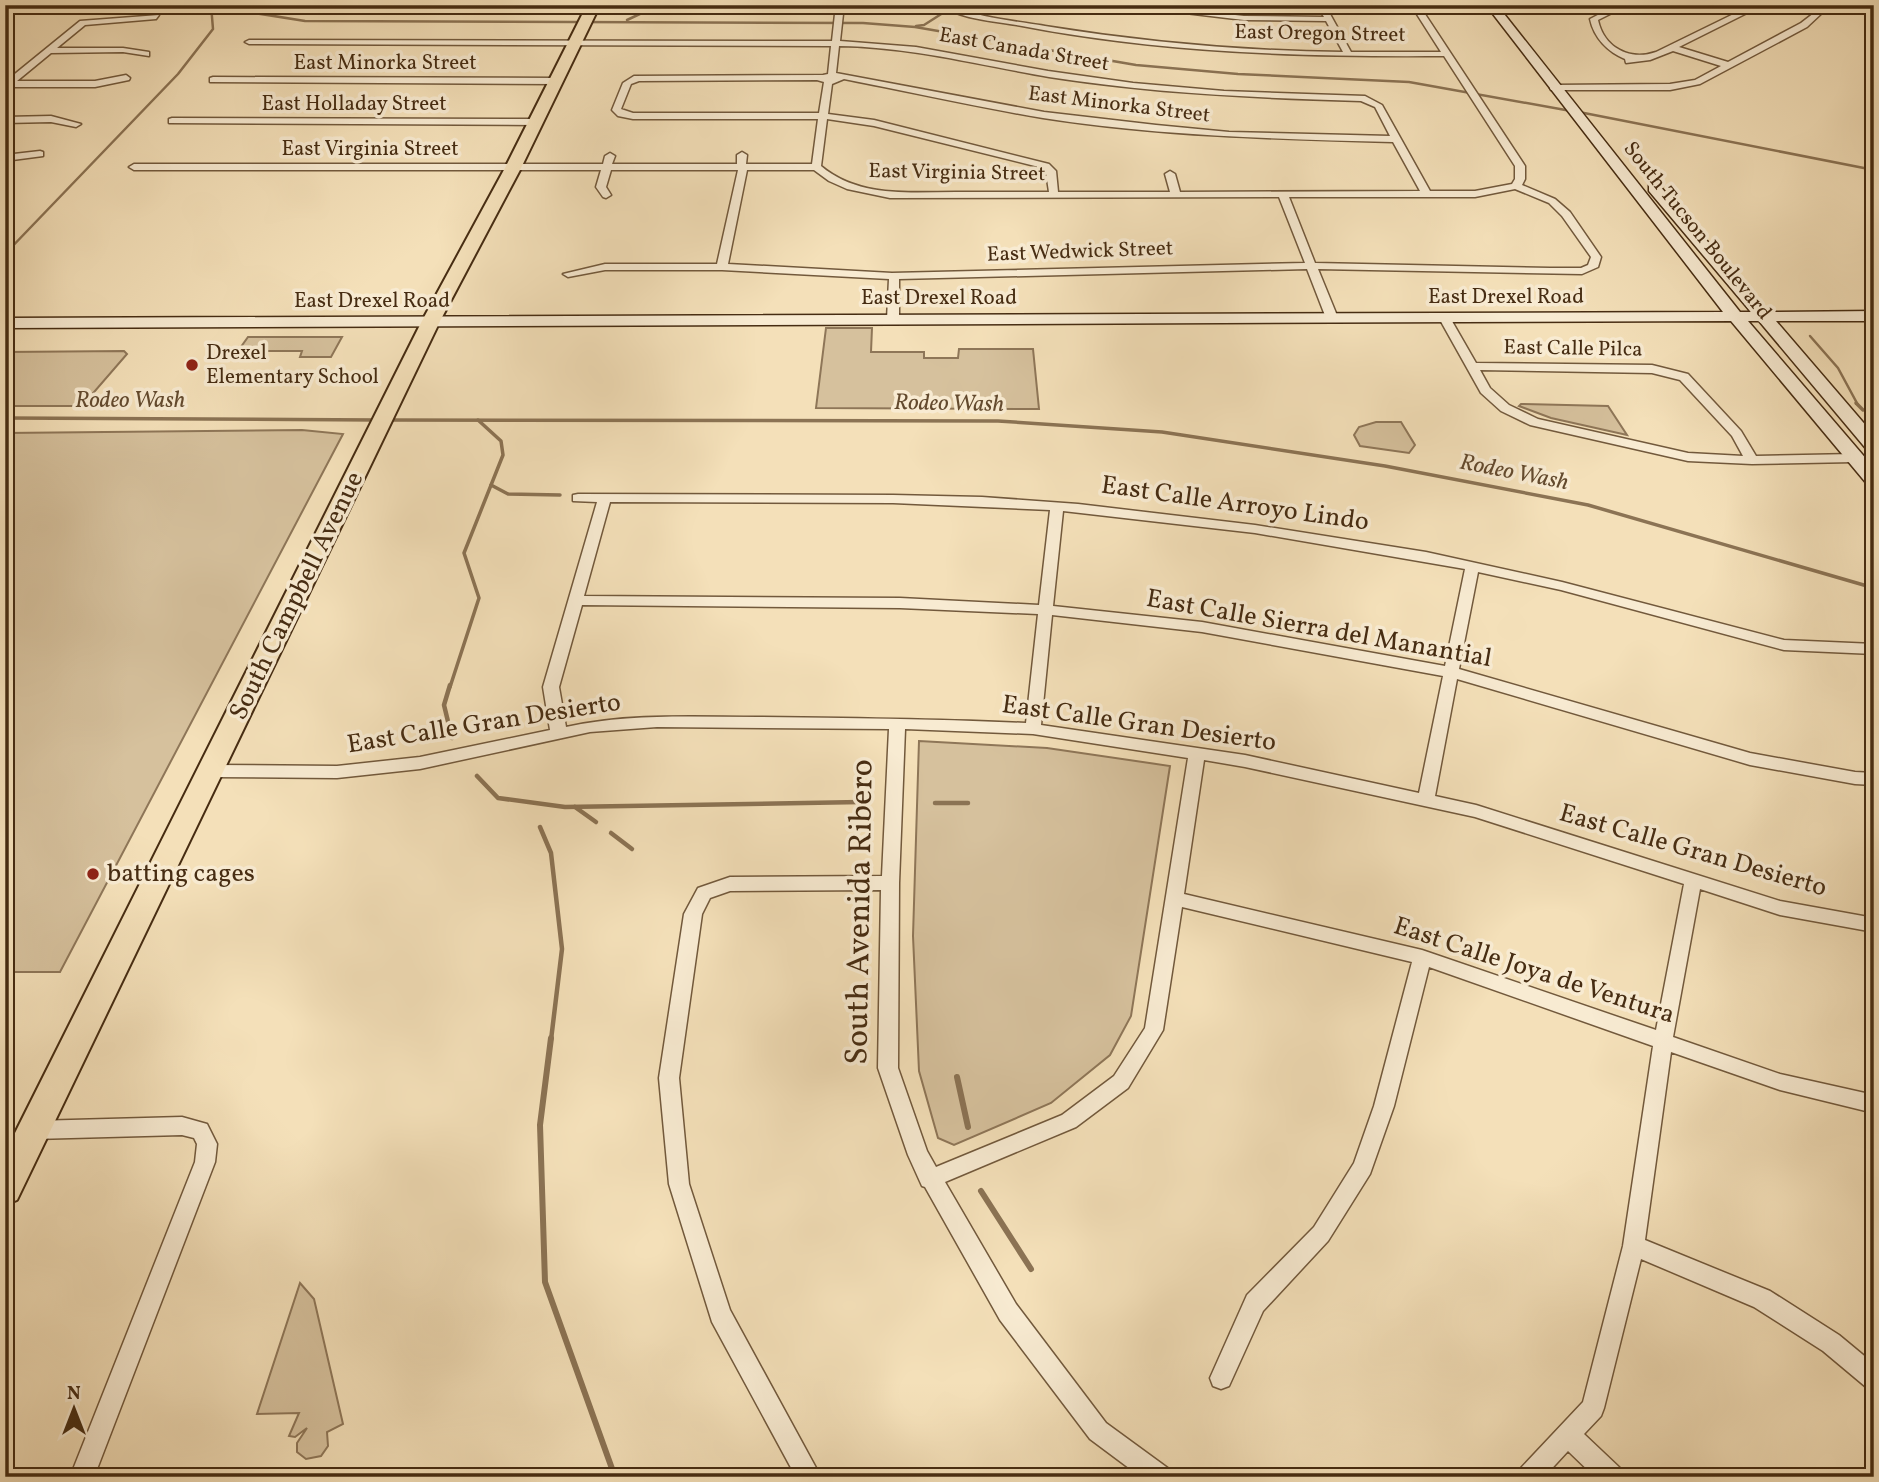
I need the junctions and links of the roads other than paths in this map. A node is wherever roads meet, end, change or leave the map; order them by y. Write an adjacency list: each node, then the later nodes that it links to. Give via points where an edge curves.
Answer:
1 (594, 5): 17 (main road, South Campbell Avenue)
2 (840, 5): 18 (street)
3 (1122, 5): 15 (street, via 1244,18)
4 (1321, 5): 15 (street)
5 (1415, 5): 23 (street)
6 (1491, 5): 31 (main road, South Tucson Boulevard)
7 (1507, 5): 27 (main road, South Tucson Boulevard)
8 (1624, 5): 13 (street)
9 (1759, 5): 19 (street)
10 (1813, 5): 24 (street, via 1818,13 1804,24)
11 (944, 6): 22 (street, East Oregon Street, via 976,16 1114,40 1269,53)
12 (1600, 9): 13 (street)
13 (1611, 11): 19 (street, via 1594,19 1594,27 1618,54 1630,60)
14 (156, 17): 20 (street, via 96,18 80,24)
15 (1328, 19): 22 (street)
16 (249, 42): 17 (street, East Canada Street)
17 (575, 43): 18 (street, East Canada Street); 29 (main road, South Campbell Avenue)
18 (835, 43): 26 (street); 40 (street, East Canada Street, via 916,49 1133,86 1373,100)
19 (1673, 48): 24 (street)
20 (50, 51): 21 (street); 30 (street)
21 (146, 54)
22 (1349, 54): 23 (street, East Oregon Street)
23 (1446, 54): 53 (street, via 1520,166)
24 (1728, 65): 27 (street, via 1697,82 1670,87)
25 (126, 78): 30 (street)
26 (830, 78): 33 (street); 33 (street, East Minorka Street, via 637,78 627,83 617,108 618,113 633,116); 40 (street, East Minorka Street, via 888,84 1044,115 1156,128 1228,135)
27 (1564, 78): 31 (street); 32 (main road, South Tucson Boulevard)
28 (213, 80): 29 (street, East Minorka Street)
29 (556, 80): 37 (main road, South Campbell Avenue)
30 (7, 85)
31 (1554, 88): 32 (main road, South Tucson Boulevard)
32 (1576, 108): 65 (main road, South Tucson Boulevard)
33 (823, 116): 39 (street); 47 (street)
34 (1596, 118): 66 (main road, South Tucson Boulevard)
35 (5, 120): 38 (street, via 51,119)
36 (173, 121): 37 (street, East Holladay Street)
37 (536, 122): 50 (main road, South Campbell Avenue)
38 (76, 124)
39 (938, 139): 41 (street); 56 (street, via 1047,165)
40 (1397, 139): 54 (street)
41 (926, 149)
42 (40, 154): 45 (street)
43 (742, 155): 49 (street)
44 (610, 156): 48 (street)
45 (5, 158)
46 (134, 167): 50 (street, East Virginia Street)
47 (816, 167): 49 (street, East Virginia Street); 56 (street, East Virginia Street, via 851,189 871,193)
48 (606, 168): 49 (street, East Virginia Street); 50 (street, East Virginia Street); 55 (street, via 601,187)
49 (743, 168): 61 (street)
50 (513, 169): 70 (main road, South Campbell Avenue)
51 (1170, 174): 57 (street)
52 (1303, 181): 59 (street)
53 (1516, 186): 54 (street, East Virginia Street, via 1475,194); 60 (street, East Wedwick Street, via 1552,201 1566,214 1596,257 1597,267 1550,271)
54 (1426, 193): 59 (street, East Virginia Street)
55 (606, 195)
56 (1054, 195): 57 (street, East Virginia Street)
57 (1177, 195): 58 (street, East Virginia Street)
58 (1283, 195): 59 (street, East Virginia Street); 60 (street)
59 (1309, 195)
60 (1311, 266): 63 (street, East Wedwick Street); 67 (street)
61 (722, 267): 62 (street, East Wedwick Street, via 605,267); 63 (street, East Wedwick Street)
62 (568, 274)
63 (894, 276): 69 (street)
64 (1874, 316): 66 (main road, East Drexel Road)
65 (1737, 317): 66 (main road, East Drexel Road); 68 (main road, East Drexel Road); 74 (main road, South Tucson Boulevard)
66 (1760, 317): 73 (main road, South Tucson Boulevard)
67 (1332, 318): 68 (main road, East Drexel Road); 69 (main road, East Drexel Road)
68 (1445, 318): 72 (street)
69 (893, 319): 70 (main road, East Drexel Road)
70 (431, 321): 71 (main road, East Drexel Road); 89 (main road, South Campbell Avenue)
71 (5, 323)
72 (1471, 366): 75 (street, via 1485,390 1505,408 1534,422 1688,457); 75 (street, East Calle Pilca, via 1677,371 1737,434)
73 (1874, 447)
74 (1854, 458): 75 (street); 76 (main road, South Tucson Boulevard)
75 (1752, 460)
76 (1874, 480)
77 (578, 498): 78 (street, East Calle Arroyo Lindo)
78 (605, 498): 79 (street, East Calle Arroyo Lindo, via 906,499); 81 (street)
79 (1057, 506): 80 (street, East Calle Arroyo Lindo, via 1255,529); 82 (street)
80 (1472, 566): 83 (street, East Calle Arroyo Lindo, via 1784,645); 84 (street)
81 (576, 600): 82 (street, East Calle Sierra del Manantial, via 900,603); 87 (street, via 551,687)
82 (1046, 610): 84 (street, East Calle Sierra del Manantial, via 1202,627); 86 (street)
83 (1874, 649)
84 (1451, 673): 90 (street, East Calle Sierra del Manantial, via 1750,759); 91 (street)
85 (897, 724): 86 (street, East Calle Gran Desierto); 87 (street, East Calle Gran Desierto, via 657,722); 93 (street, South Avenida Ribero)
86 (1033, 729): 88 (street, East Calle Gran Desierto)
87 (559, 734): 89 (street, East Calle Gran Desierto, via 420,763 337,772)
88 (1197, 753): 91 (street, East Calle Gran Desierto); 94 (street)
89 (212, 771): 99 (main road, South Campbell Avenue)
90 (1874, 779)
91 (1426, 800): 92 (street, East Calle Gran Desierto, via 1476,811)
92 (1693, 881): 95 (street, East Calle Gran Desierto, via 1780,908); 97 (street)
93 (890, 883): 100 (street, South Avenida Ribero, via 888,1068); 108 (street, via 706,886 693,914 669,1078 680,1184 720,1314)
94 (1175, 899): 96 (street, East Calle Joya de Ventura); 100 (street, via 1154,1030 1121,1082 1069,1121)
95 (1874, 925)
96 (1422, 957): 97 (street, East Calle Joya de Ventura); 103 (street, via 1384,1106 1363,1167 1321,1234 1255,1303)
97 (1663, 1041): 98 (street, East Calle Joya de Ventura, via 1780,1082); 102 (street)
98 (1874, 1104)
99 (34, 1130): 101 (main road, South Campbell Avenue); 107 (street, via 183,1126 200,1130 207,1144 205,1162)
100 (929, 1179): 106 (street, South Avenida Ribero, via 1009,1312 1098,1431)
101 (5, 1189)
102 (1634, 1246): 104 (street, via 1762,1299 1831,1343); 105 (street, via 1593,1408)
103 (1221, 1378)
104 (1874, 1379)
105 (1568, 1435): 109 (street); 110 (street)
106 (1158, 1476)
107 (82, 1477)
108 (809, 1477)
109 (1528, 1477)
110 (1613, 1477)

